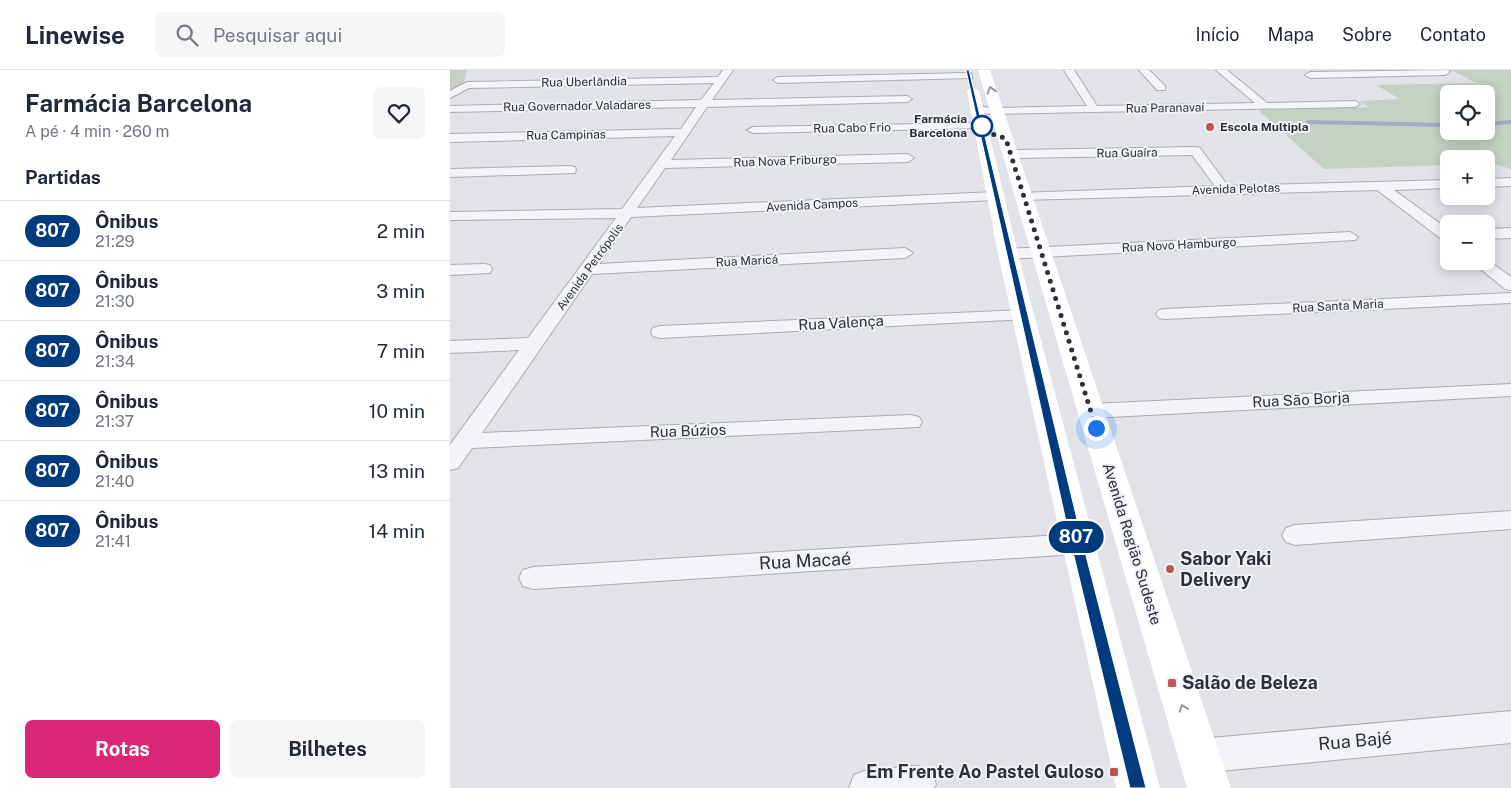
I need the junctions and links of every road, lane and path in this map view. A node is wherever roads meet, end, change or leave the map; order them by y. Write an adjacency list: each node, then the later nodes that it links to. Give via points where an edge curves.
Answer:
1 (984, 70): 19 (street, Avenida Região Sudeste, one-way to 1)
2 (1069, 70): 18 (street)
3 (1144, 70): 11 (street)
4 (1221, 70): 16 (street)
5 (1443, 71): 7 (street)
6 (968, 73): 9 (street); 19 (street, Avenida Região Sudeste)
7 (1306, 73): 10 (street)
8 (724, 75): 13 (street, Rua Uberlândia, via 467,85); 15 (street, Avenida Petrópolis)
9 (778, 80)
10 (1325, 85)
11 (1161, 88)
12 (1340, 94): 16 (street, Rua Paranavaí, via 1355,104)
13 (450, 95)
14 (907, 98): 15 (street, Rua Governador Valadares)
15 (703, 103): 17 (street, Rua Governador Valadares); 21 (street, Avenida Petrópolis)
16 (1266, 106): 18 (street, Rua Paranavaí)
17 (450, 109)
18 (1094, 109): 19 (street, Rua Paranavaí)
19 (992, 128): 20 (street, Rua Cabo Frio); 31 (street, Rua Guaíra, via 1196,152); 32 (street, Avenida Região Sudeste); 33 (street, Avenida Região Sudeste)
20 (753, 130)
21 (682, 132): 22 (street, Rua Campinas); 24 (street, Avenida Petrópolis)
22 (450, 138)
23 (908, 158): 24 (street, Rua Nova Friburgo)
24 (662, 164): 34 (street, Avenida Petrópolis)
25 (570, 170): 26 (street)
26 (450, 173)
27 (1511, 182): 28 (street)
28 (1495, 183)
29 (1440, 184): 30 (street, Avenida Pelotas)
30 (1379, 185): 31 (street, Avenida Pelotas); 36 (street)
31 (1224, 190): 33 (street, Avenida Pelotas)
32 (995, 196): 34 (street, Avenida Campos); 42 (street, Avenida Região Sudeste)
33 (1023, 196): 40 (street, Avenida Região Sudeste)
34 (629, 213): 35 (street, Avenida Campos); 44 (street, Avenida Petrópolis)
35 (450, 216)
36 (1440, 230)
37 (1511, 233): 38 (street)
38 (1495, 234)
39 (1350, 237): 40 (street, Rua Novo Hamburgo)
40 (1042, 252): 42 (street, Rua Novo Hamburgo); 55 (street, Avenida Região Sudeste)
41 (905, 253): 44 (street, Rua Maricá)
42 (1008, 254): 50 (street, Avenida Região Sudeste)
43 (484, 269): 45 (street)
44 (589, 269): 52 (street, Avenida Petrópolis)
45 (450, 270)
46 (1491, 270): 47 (street)
47 (1511, 285)
48 (1511, 298): 49 (street, Rua Santa Maria)
49 (1164, 314)
50 (1023, 315): 51 (street, Rua Valença); 61 (street, Avenida Região Sudeste)
51 (660, 332)
52 (534, 344): 53 (street); 57 (street, Avenida Petrópolis)
53 (450, 346)
54 (1511, 390): 55 (street, Rua São Borja)
55 (1091, 411): 64 (street, Avenida Região Sudeste, one-way to 55)
56 (911, 422): 57 (street, Rua Búzios)
57 (465, 441): 58 (street, Avenida Petrópolis)
58 (450, 462)
59 (1511, 520): 60 (street)
60 (1295, 535)
61 (1077, 544): 62 (street, Rua Macaé); 67 (street, Avenida Região Sudeste)
62 (533, 578)
63 (1511, 727): 64 (street, Rua Bajé)
64 (1204, 772)
65 (918, 784): 66 (street)
66 (867, 788)
67 (1138, 788)

